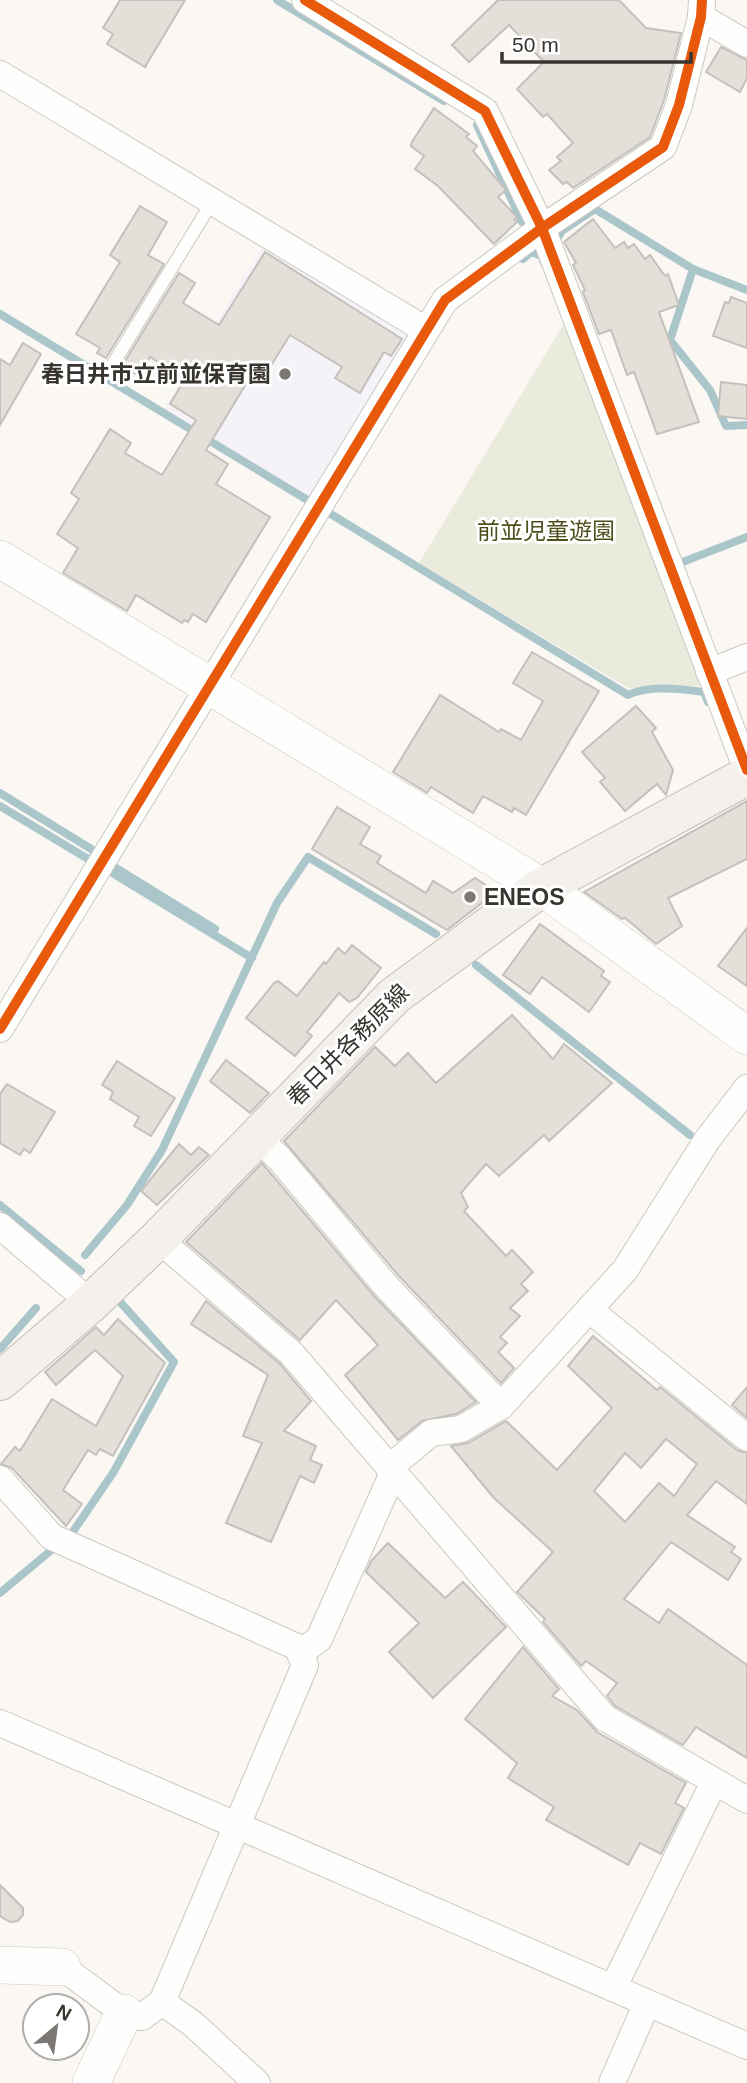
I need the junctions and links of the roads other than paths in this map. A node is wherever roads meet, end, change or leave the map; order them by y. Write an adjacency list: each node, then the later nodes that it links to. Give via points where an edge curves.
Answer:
1 (305, 0): 6 (street, via 485,111)
2 (702, 8): 3 (street); 6 (street, via 679,106 663,147)
3 (747, 44)
4 (0, 74): 5 (street)
5 (212, 202): 7 (street); 8 (lane)
6 (542, 229): 7 (street, via 445,300); 11 (street)
7 (426, 330): 12 (street)
8 (108, 372)
9 (0, 559): 12 (street)
10 (747, 657): 11 (street)
11 (709, 672): 13 (street)
12 (210, 686): 15 (street); 16 (street)
13 (747, 770)
14 (747, 776): 15 (main road, 春日井各務原線)
15 (542, 887): 17 (street); 19 (main road, 春日井各務原線, via 394,996)
16 (0, 1030)
17 (747, 1035)
18 (747, 1088): 23 (street, via 707,1140 625,1270)
19 (257, 1137): 21 (main road, 春日井各務原線); 25 (street, via 386,1286)
20 (0, 1226): 22 (street)
21 (158, 1239): 22 (main road, 春日井各務原線); 27 (street, via 291,1353)
22 (91, 1303): 24 (main road, 春日井各務原線)
23 (590, 1310): 25 (street); 26 (street)
24 (0, 1381)
25 (501, 1406): 27 (street, via 461,1429 431,1433)
26 (747, 1438)
27 (391, 1470): 29 (street, via 319,1639); 31 (street, via 605,1718)
28 (0, 1479): 29 (street, via 52,1537 297,1647)
29 (300, 1653): 33 (street, via 305,1665)
30 (0, 1723): 33 (street)
31 (714, 1782): 32 (street); 36 (street)
32 (747, 1800)
33 (236, 1825): 36 (street); 37 (street)
34 (0, 1965): 35 (street)
35 (62, 1968): 39 (street)
36 (613, 1988): 38 (street)
37 (162, 2003): 39 (street, via 142,2017); 42 (street, via 193,2024)
38 (647, 2003): 40 (street); 43 (street)
39 (124, 2013): 41 (street)
40 (747, 2046)
41 (91, 2083)
42 (257, 2083)
43 (612, 2083)

